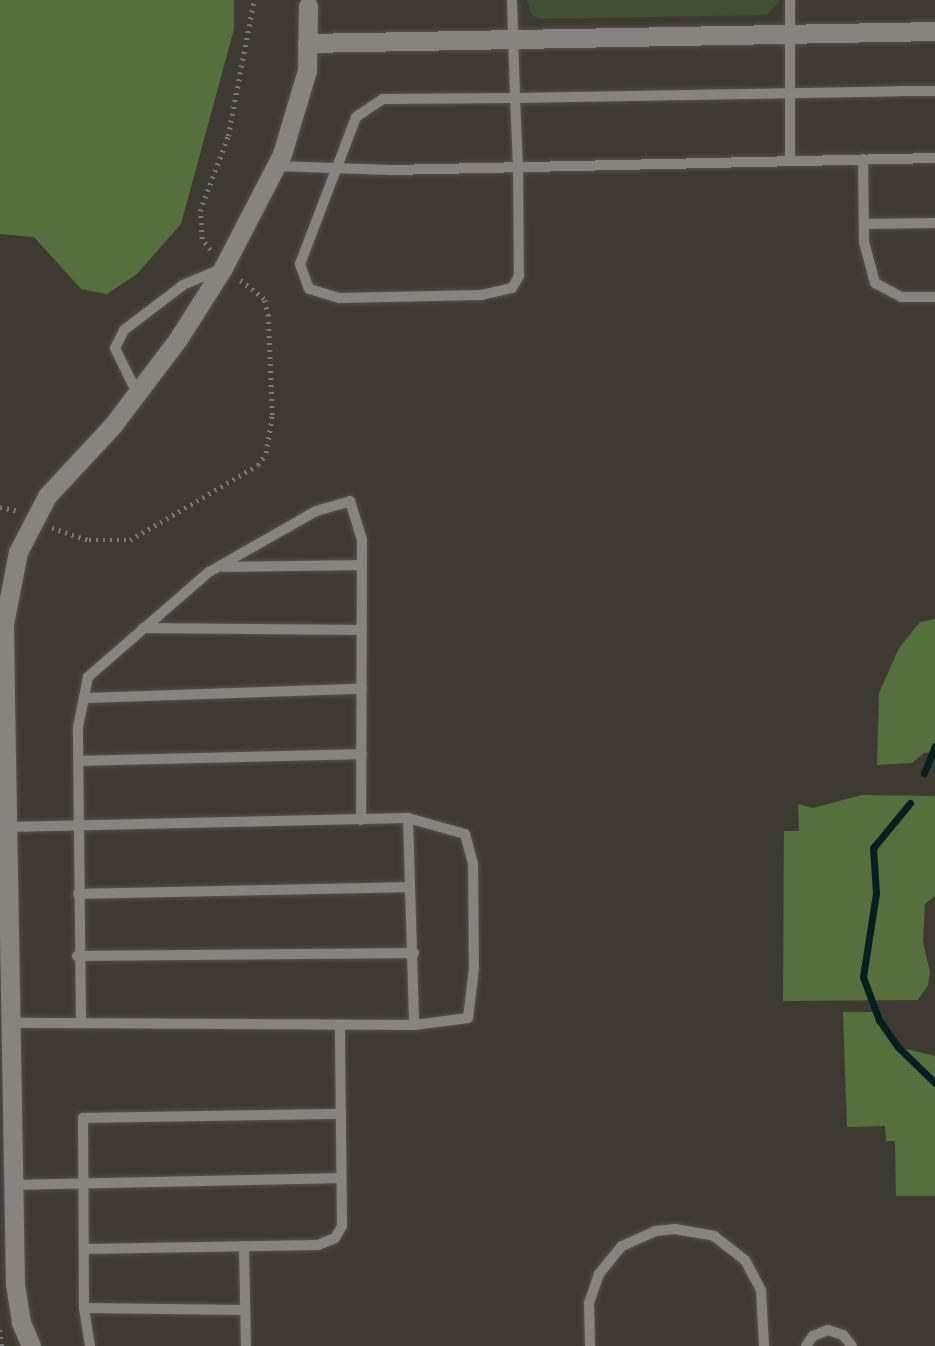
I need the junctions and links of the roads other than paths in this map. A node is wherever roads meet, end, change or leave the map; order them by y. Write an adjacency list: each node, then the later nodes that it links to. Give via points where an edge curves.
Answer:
1 (512, 0): 6 (lane)
2 (790, 0): 5 (lane)
3 (308, 6): 7 (street)
4 (935, 31): 5 (street)
5 (789, 34): 6 (street); 9 (lane)
6 (513, 39): 7 (street); 10 (lane)
7 (307, 43): 14 (street, via 307,70)
8 (935, 91): 9 (lane)
9 (790, 93): 10 (lane); 13 (lane)
10 (515, 98): 15 (lane); 16 (lane, via 383,99 356,117)
11 (935, 158): 12 (lane)
12 (863, 159): 13 (lane); 18 (lane)
13 (790, 160): 15 (lane)
14 (275, 166): 16 (lane); 19 (street)
15 (519, 166): 16 (lane); 16 (lane, via 519,276 512,288 482,295 339,298 309,289 300,264)
16 (337, 168)
17 (935, 223): 18 (lane)
18 (864, 224): 20 (lane, via 875,283 901,297)
19 (223, 268): 21 (street); 21 (lane, via 183,285 124,330 115,348)
20 (935, 297)
21 (137, 393): 33 (street, via 47,496 18,552 5,624)
22 (362, 565): 23 (lane); 23 (lane, via 362,540 349,501 316,511); 25 (lane)
23 (219, 567): 24 (lane)
24 (143, 628): 25 (lane); 27 (lane, via 88,677)
25 (362, 629): 26 (lane)
26 (362, 689): 27 (lane); 28 (lane)
27 (83, 698): 29 (lane)
28 (362, 754): 29 (lane); 31 (lane)
29 (79, 761): 32 (lane)
30 (408, 818): 31 (lane); 34 (lane); 40 (lane, via 465,834 473,863 474,968 468,1018)
31 (362, 820): 32 (lane)
32 (79, 826): 33 (lane); 35 (lane)
33 (5, 827): 39 (street)
34 (410, 887): 35 (lane); 36 (lane)
35 (78, 894): 37 (lane)
36 (414, 953): 37 (lane); 40 (lane)
37 (77, 956): 38 (lane)
38 (81, 1022): 39 (lane); 41 (lane)
39 (12, 1023): 45 (street)
40 (414, 1025): 41 (lane)
41 (340, 1026): 42 (lane)
42 (341, 1114): 43 (lane); 44 (lane, via 83,1118)
43 (341, 1178): 44 (lane); 46 (lane, via 342,1226 335,1238 318,1245)
44 (83, 1183): 45 (lane); 47 (lane)
45 (14, 1185): 50 (street, via 15,1283 21,1322)
46 (244, 1246): 47 (lane); 49 (lane)
47 (84, 1249): 48 (lane)
48 (83, 1308): 49 (lane); 51 (lane)
49 (245, 1310): 52 (lane)
50 (31, 1346)
51 (90, 1346)
52 (246, 1346)
53 (590, 1346): 54 (lane, via 589,1303 598,1274 622,1246 655,1231 675,1229 714,1236 745,1260 761,1290)
54 (764, 1346)
55 (806, 1346): 56 (lane, via 813,1336 828,1330 843,1335)
56 (852, 1346)

